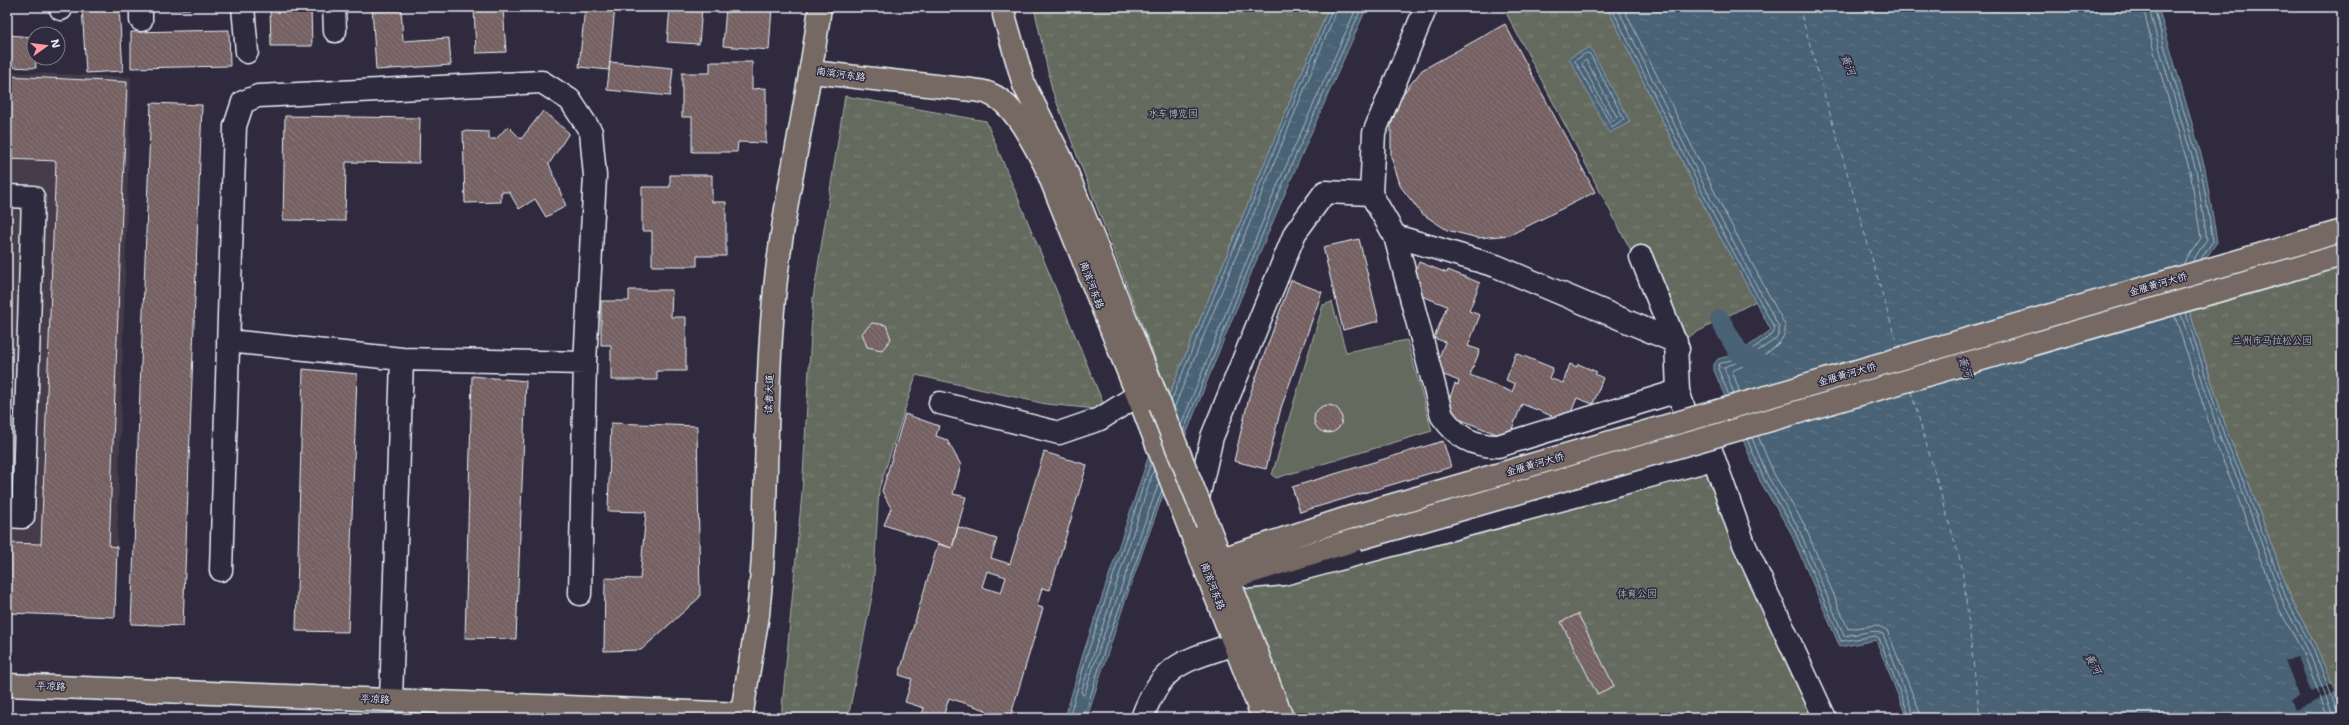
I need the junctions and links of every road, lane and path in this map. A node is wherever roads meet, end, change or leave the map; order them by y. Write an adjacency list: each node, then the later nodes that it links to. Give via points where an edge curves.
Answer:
1 (243, 7): 7 (street)
2 (334, 7): 6 (street)
3 (820, 7): 8 (main road, 南滨河东路)
4 (1005, 7): 21 (main road, 南滨河东路, via 1004,15 1024,85 1061,158)
5 (1426, 7): 9 (street, via 1374,133)
6 (335, 31)
7 (247, 52)
8 (812, 72): 21 (main road, 南滨河东路, via 972,90 991,94 1005,103 1028,134 1045,165); 30 (main road, 读者大道, via 789,196 774,298 762,571 758,615)
9 (1371, 194): 12 (street); 23 (street, via 1325,192 1295,233 1212,437)
10 (7, 196): 22 (street, via 33,197 23,517)
11 (2342, 231): 25 (main road, 金雁黄河大侨, bridge, via 1352,517)
12 (1395, 236): 16 (street, via 1496,266); 19 (street, via 1442,416 1452,430 1465,440 1481,446 1498,446)
13 (2342, 254): 25 (main road, bridge, via 1358,539)
14 (1641, 257): 16 (street)
15 (228, 341): 17 (street); 18 (street, via 235,126 243,102 258,96 542,82 570,100 591,132 595,176); 24 (street)
16 (1676, 342): 19 (street); 34 (street, via 1688,388 1744,544)
17 (402, 359): 18 (street); 29 (street)
18 (585, 363): 26 (street)
19 (1678, 391): 25 (street, via 1702,462 1283,574)
20 (940, 404): 21 (street, via 1059,432)
21 (1147, 404): 23 (main road, 南滨河东路, bridge)
22 (7, 516)
23 (1199, 526): 25 (main road, 南滨河东路)
24 (221, 570)
25 (1216, 572): 27 (main road, 南滨河东路); 33 (main road, 南滨河东路)
26 (580, 594)
27 (1235, 644): 31 (street, via 1184,661 1164,676 1150,695); 32 (main road, 南滨河东路)
28 (7, 685): 29 (main road, 平凉路)
29 (391, 700): 30 (main road, 平凉路)
30 (742, 716)
31 (1142, 718)
32 (1263, 718)
33 (1282, 718)
34 (1825, 718)

